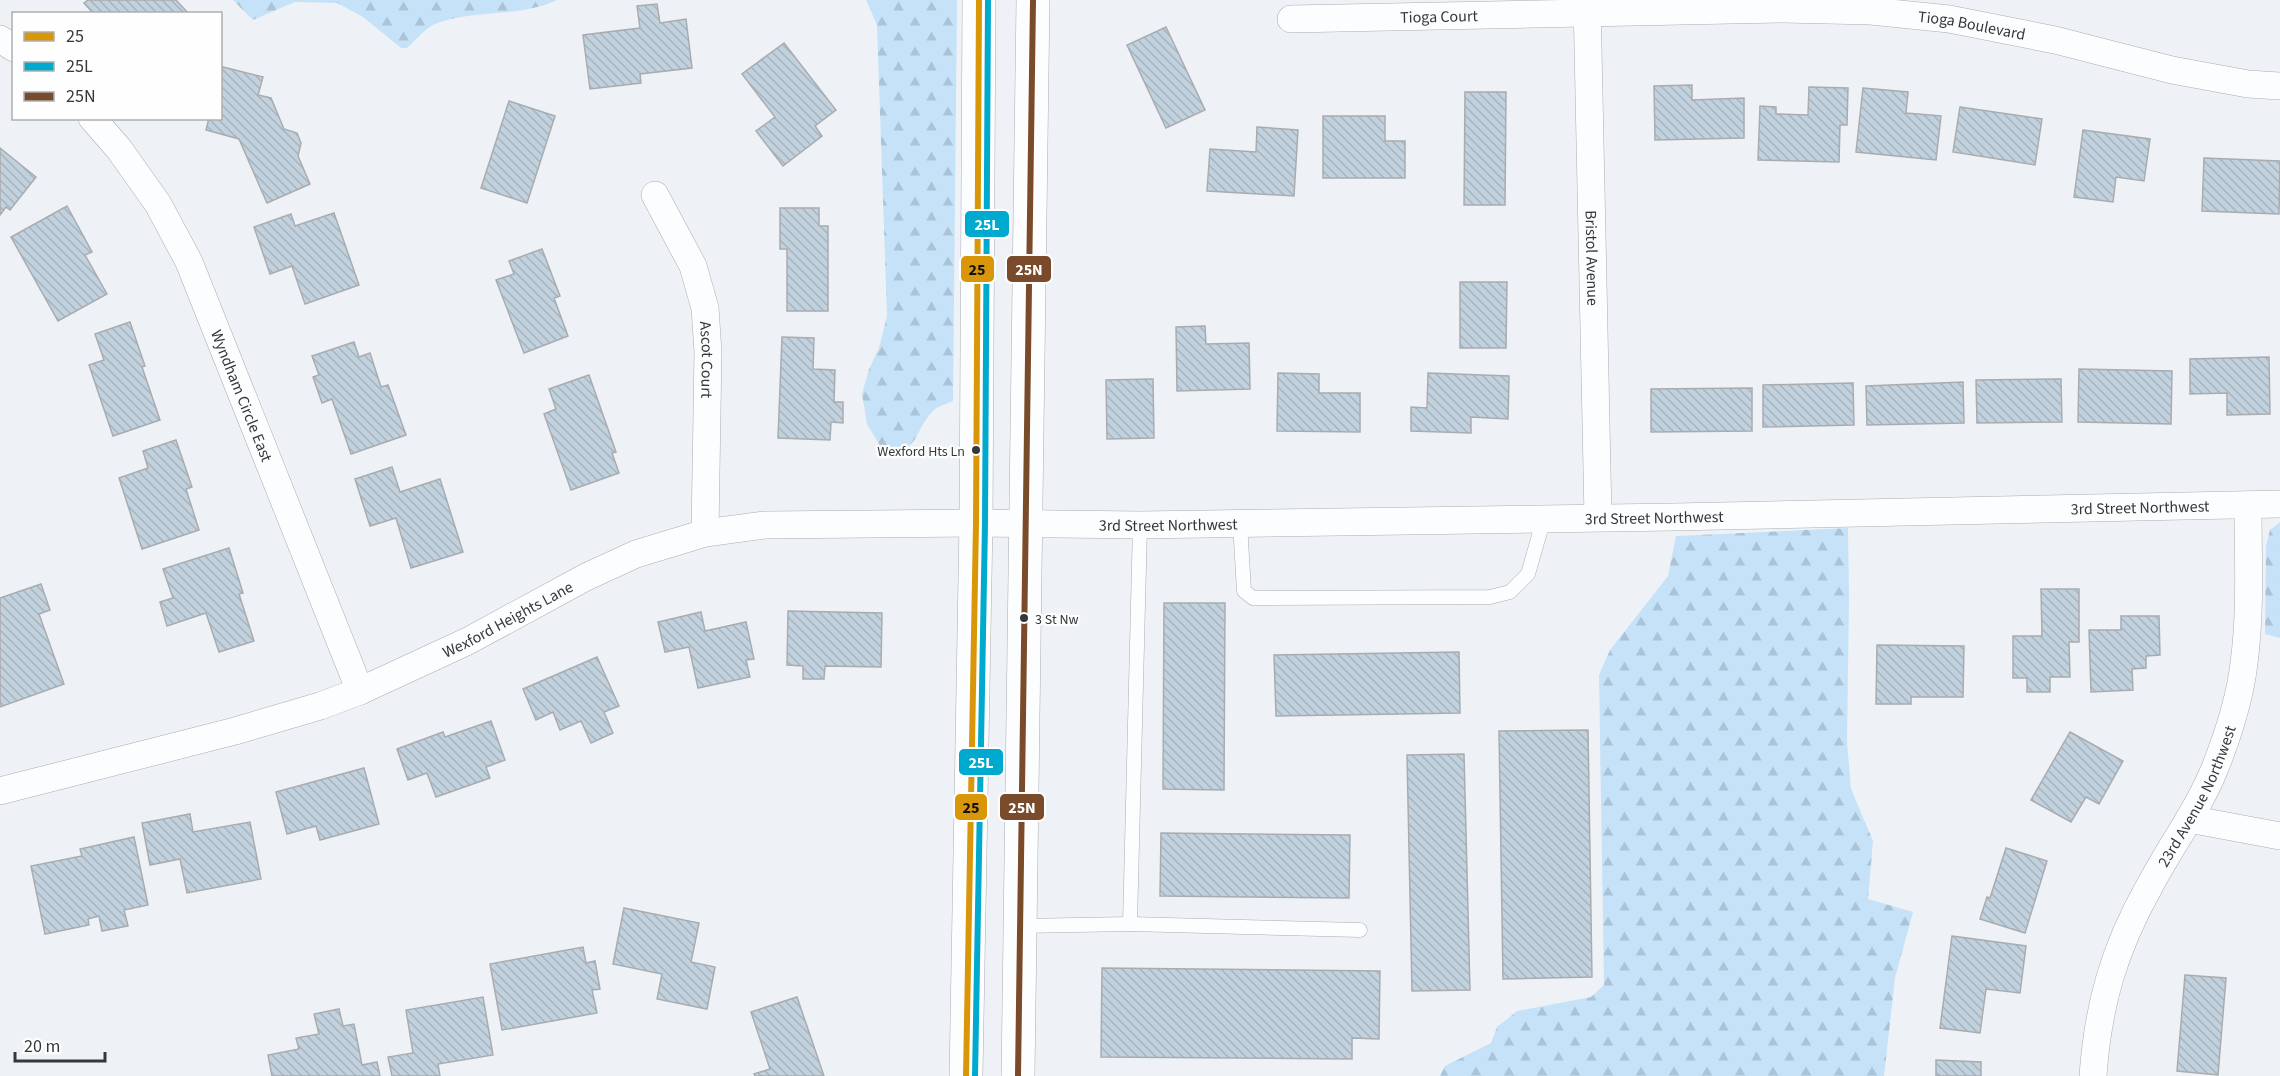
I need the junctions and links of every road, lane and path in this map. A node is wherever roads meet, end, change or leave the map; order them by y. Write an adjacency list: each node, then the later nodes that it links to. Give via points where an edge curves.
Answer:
1 (979, 0): 12 (main road)
2 (1033, 0): 14 (main road)
3 (1588, 6): 4 (street, Tioga Court); 5 (street, Tioga Boulevard, via 1871,11 1948,19 2055,40 2172,70); 10 (street, Bristol Avenue)
4 (1291, 20)
5 (2280, 86)
6 (94, 120): 17 (street, Wyndham Circle East, via 158,204 189,262)
7 (655, 195): 16 (street, Ascot Court, via 693,266 705,308)
8 (2280, 504): 9 (street, 3rd Street Northwest)
9 (2248, 505): 10 (street, 3rd Street Northwest); 19 (street, 23rd Avenue Northwest, via 2249,601 2244,664 2233,718 2214,770)
10 (1598, 517): 11 (street, 3rd Street Northwest)
11 (1544, 518): 13 (street, 3rd Street Northwest); 13 (lane, via 1528,574 1510,592 1490,597 1253,598 1244,591)
12 (976, 523): 14 (street, Wexford Heights Lane); 16 (street, Wexford Heights Lane, via 785,525); 24 (main road)
13 (1240, 523): 15 (street, 3rd Street Northwest)
14 (1027, 525): 15 (street, 3rd Street Northwest); 22 (main road)
15 (1140, 525): 21 (lane)
16 (705, 533): 17 (street, Wexford Heights Lane, via 636,554 468,641)
17 (360, 691): 18 (street, Wexford Heights Lane, via 235,731)
18 (0, 791)
19 (2189, 819): 20 (street); 26 (street, 23rd Avenue Northwest, via 2126,931 2107,982)
20 (2280, 836)
21 (1130, 924): 22 (lane); 23 (lane)
22 (1021, 926): 25 (main road)
23 (1360, 930)
24 (966, 1076)
25 (1018, 1076)
26 (2093, 1076)

